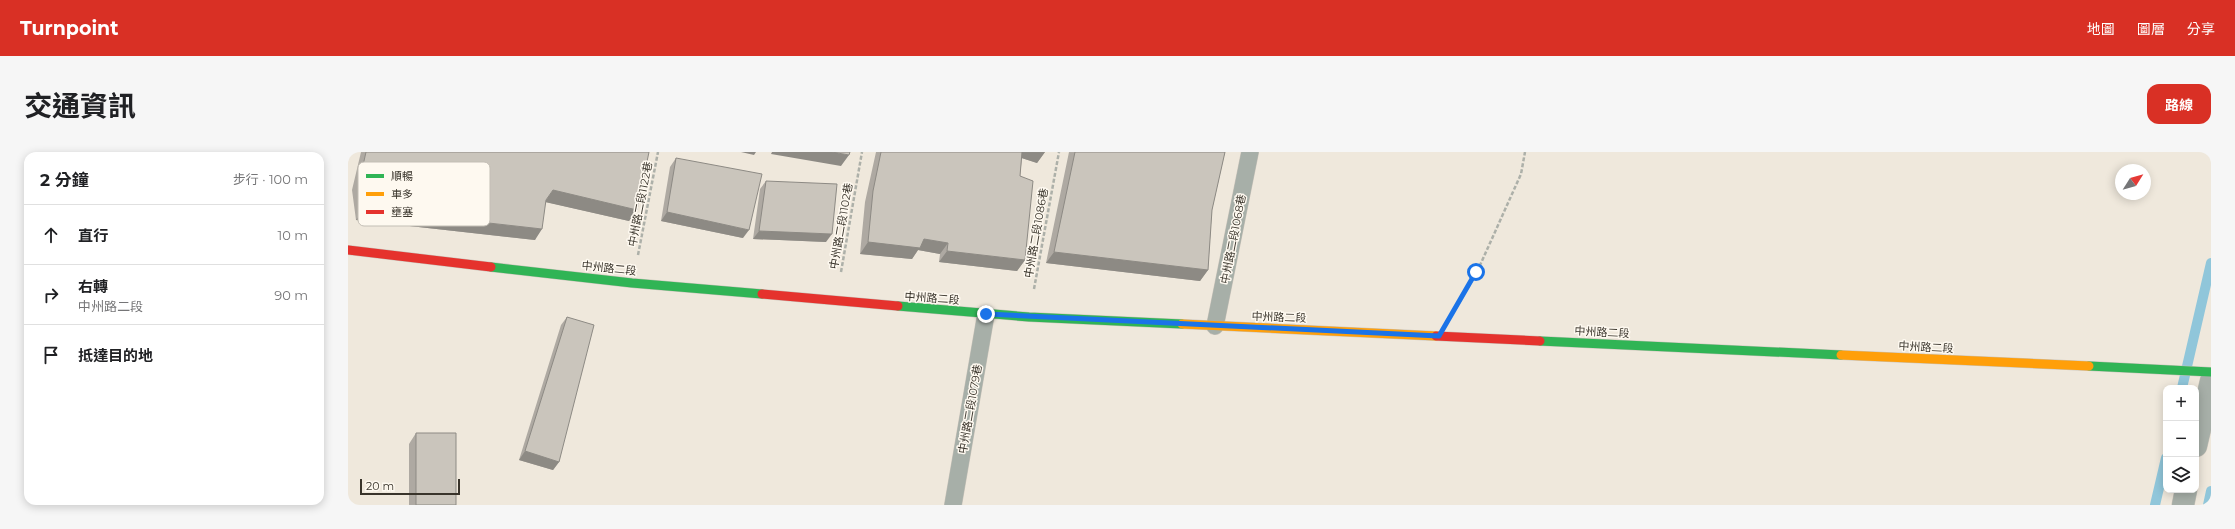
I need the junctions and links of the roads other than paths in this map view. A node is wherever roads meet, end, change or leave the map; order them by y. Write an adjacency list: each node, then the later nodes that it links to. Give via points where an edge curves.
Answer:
1 (1250, 152): 4 (lane, 中州路二段1068巷)
2 (348, 250): 3 (street, 中州路二段, via 632,283)
3 (986, 314): 4 (street, 中州路二段); 9 (lane, 中州路二段1079巷)
4 (1216, 326): 5 (street, 中州路二段)
5 (2211, 372)
6 (2211, 381): 7 (street)
7 (2199, 433)
8 (2185, 493): 10 (street)
9 (953, 505)
10 (2183, 505)

